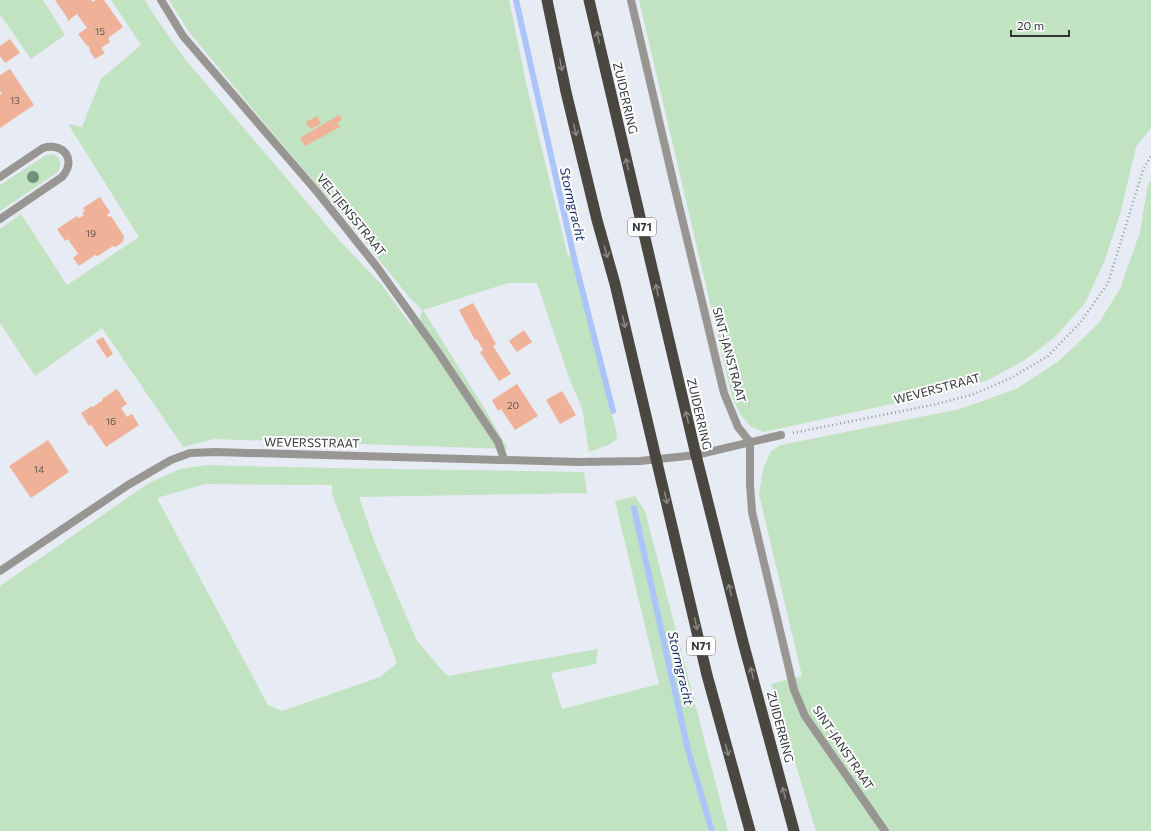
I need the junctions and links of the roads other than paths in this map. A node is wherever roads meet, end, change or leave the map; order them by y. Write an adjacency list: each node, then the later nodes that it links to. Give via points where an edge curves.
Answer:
1 (161, 0): 10 (street, VELTJENSSTRAAT, via 183,36 318,193 377,267 498,442)
2 (547, 0): 11 (highway, N71, one-way to 11, via 566,92)
3 (589, 0): 9 (highway, ZUIDERRING / N71, one-way to 3)
4 (631, 0): 8 (street, SINT-JANSTRAAT, via 724,393 738,427)
5 (0, 177): 6 (street, via 49,146 61,149 69,160 69,167 62,178)
6 (0, 219)
7 (781, 435): 8 (street)
8 (750, 442): 9 (street); 15 (street, SINT-JANSTRAAT, via 752,512 794,690 805,716)
9 (696, 455): 11 (street, WEVERSSTRAAT); 14 (highway, ZUIDERRING / N71, one-way to 9)
10 (504, 459): 11 (street, WEVERSSTRAAT, via 578,462); 12 (street, WEVERSSTRAAT, via 190,453 171,460 128,485)
11 (657, 460): 13 (highway, N71, one-way to 13, via 707,675)
12 (0, 571)
13 (750, 831)
14 (794, 831)
15 (885, 831)

